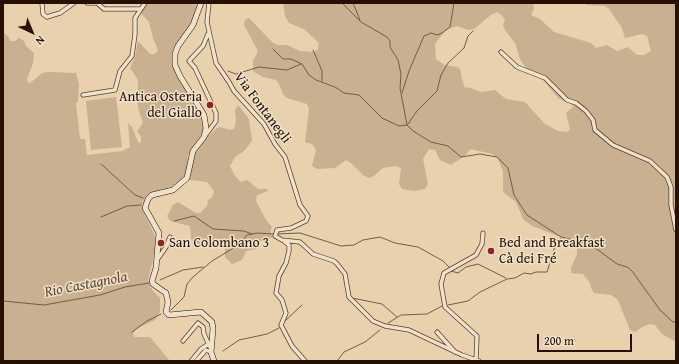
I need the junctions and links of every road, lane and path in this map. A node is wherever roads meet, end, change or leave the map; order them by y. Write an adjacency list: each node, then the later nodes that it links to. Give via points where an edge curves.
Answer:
1 (42, 3): 2 (street, via 43,14 47,17 60,13)
2 (74, 3)
3 (87, 3): 4 (street)
4 (96, 3): 8 (street, via 104,9)
5 (145, 3): 8 (street)
6 (200, 3): 12 (street, via 193,25 175,54 180,76 204,115)
7 (209, 3): 9 (street, Via Fontanegli)
8 (141, 9): 11 (street, via 135,18 134,53 120,71 115,90)
9 (209, 33): 12 (street, via 203,46 189,61 216,113 216,121); 16 (street, Via Fontanegli, via 219,69 235,93 264,124 285,157 300,205 308,216 306,221 276,231 275,236)
10 (501, 52): 13 (street, via 516,67 545,78 567,100 586,111 593,120 595,130 613,146 650,161 667,177 671,187 671,205)
11 (84, 95)
12 (204, 137): 17 (street, via 193,151 187,178 172,190 152,195 145,203 146,212 159,230)
13 (676, 230)
14 (484, 233): 22 (street, via 476,255 444,273 441,284 445,307 477,336)
15 (170, 237): 17 (street)
16 (282, 240): 21 (street, via 300,242 313,254 334,261 345,274 349,297 373,321 409,330); 26 (street, via 289,246 276,293 282,300 286,313 281,325 292,346)
17 (156, 261): 20 (street, via 152,281 166,293 166,312 172,315 194,311 206,315 212,322 213,329)
18 (437, 332): 21 (street)
19 (184, 341): 20 (street, via 198,323 203,327)
20 (210, 349): 23 (street, via 207,345); 24 (street); 25 (street)
21 (454, 352): 22 (street)
22 (476, 360): 27 (street)
23 (191, 361)
24 (196, 361)
25 (214, 361)
26 (306, 361)
27 (479, 361)

